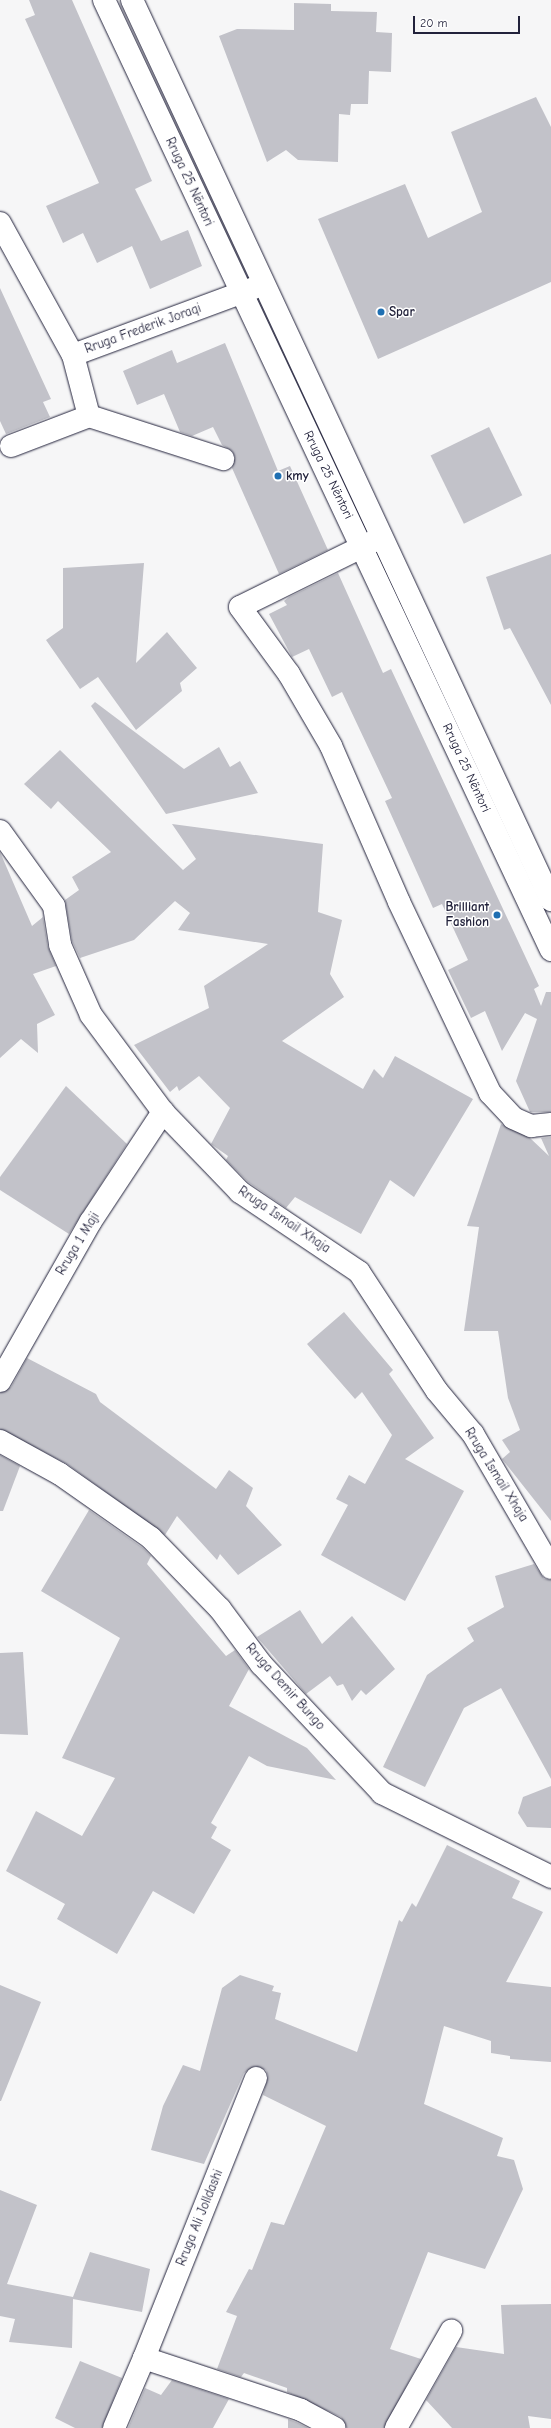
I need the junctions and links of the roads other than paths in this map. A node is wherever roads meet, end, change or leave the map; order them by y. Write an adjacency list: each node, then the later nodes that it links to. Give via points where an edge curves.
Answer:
1 (104, 0): 5 (street, Rruga 25 Nëntori)
2 (132, 0): 4 (street, Rruga 25 Nëntori)
3 (0, 223): 6 (street, Rruga Frederik Joraqi)
4 (264, 285): 5 (street, Rruga Frederik Joraqi); 10 (street, Rruga 25 Nëntori)
5 (241, 293): 6 (street, Rruga Frederik Joraqi); 11 (street, Rruga 25 Nëntori)
6 (73, 354): 7 (street)
7 (89, 416): 8 (street); 9 (street)
8 (12, 446)
9 (223, 459)
10 (382, 538): 11 (street); 13 (street, Rruga 25 Nëntori)
11 (362, 547): 14 (street, Rruga 25 Nëntori); 16 (street, via 240,607 289,674 331,746 399,902 490,1093 513,1118 531,1126)
12 (0, 831): 15 (street, Rruga Ismail Xhaja, via 54,906 60,945 91,1015)
13 (551, 900)
14 (551, 950)
15 (163, 1112): 17 (street, Rruga 1 Maji, via 87,1228); 19 (street, Rruga Ismail Xhaja, via 240,1192 360,1272 437,1391 473,1434)
16 (551, 1124)
17 (0, 1381)
18 (0, 1441): 20 (street, Rruga Demir Bungo, via 60,1474 151,1538 220,1609 261,1664 382,1793)
19 (551, 1568)
20 (551, 1877)
21 (256, 2078): 23 (street, Rruga Ali Jolldashi)
22 (451, 2331): 26 (street)
23 (144, 2358): 24 (street, Rruga Ali Jolldashi); 25 (street, via 300,2410)
24 (114, 2428)
25 (335, 2428)
26 (396, 2428)

